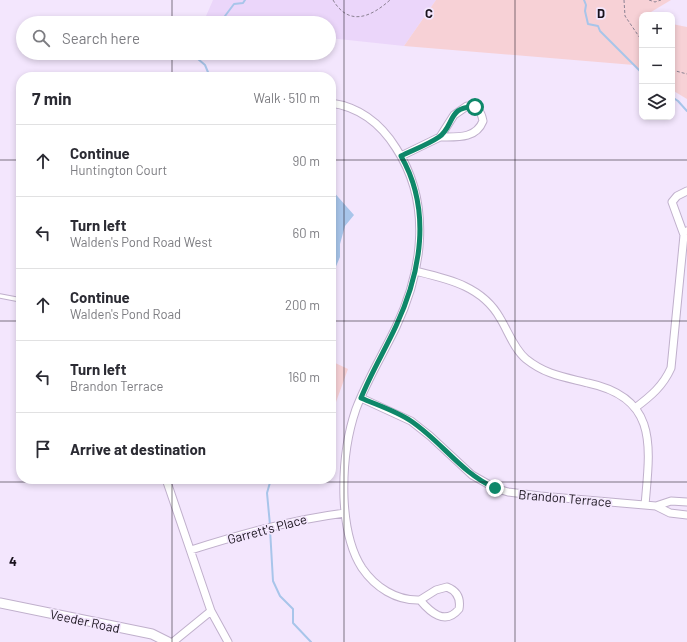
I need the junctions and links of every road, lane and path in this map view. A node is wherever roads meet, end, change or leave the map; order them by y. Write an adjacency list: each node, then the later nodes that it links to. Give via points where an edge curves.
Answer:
1 (333, 0): 2 (path, via 339,10 351,16 371,15)
2 (390, 0)
3 (624, 0): 6 (path, via 625,16)
4 (649, 0): 5 (path)
5 (661, 0)
6 (639, 37)
7 (675, 71): 8 (path)
8 (687, 74)
9 (336, 105): 11 (street, via 360,112 371,119 390,139)
10 (440, 136): 10 (street, via 460,109 467,106 475,107 482,114 482,125 469,135); 11 (street)
11 (401, 156): 14 (street, via 412,181 419,211 421,239)
12 (687, 191): 13 (street, via 672,202)
13 (686, 233): 18 (street, via 671,368 666,380 657,390)
14 (415, 271): 17 (street, via 410,292 396,327); 18 (street, via 457,282 482,297 499,315 519,351 549,374 601,386 618,394)
15 (0, 296): 16 (lane)
16 (16, 299)
17 (361, 398): 21 (street, Brandon Terrace, via 411,421 472,475 495,488 540,496); 23 (street, via 350,428 344,459)
18 (635, 408): 21 (street, via 645,426 649,449)
19 (168, 484): 25 (street)
20 (687, 502): 22 (street, Brandon Terrace, via 671,501)
21 (645, 505): 22 (street, Brandon Terrace)
22 (656, 506): 24 (street, Brandon Terrace, via 670,513)
23 (345, 513): 25 (street, Garrett's Place, via 263,528); 26 (street, via 353,549 369,578 387,592 402,598)
24 (687, 515)
25 (191, 550): 28 (street)
26 (420, 600): 26 (street, via 436,590 447,587 457,594 459,606 452,615 445,618 439,617)
27 (0, 603): 29 (street, Veeder Road, via 152,634)
28 (211, 611): 30 (street); 31 (street)
29 (168, 642)
30 (173, 642)
31 (228, 642)

